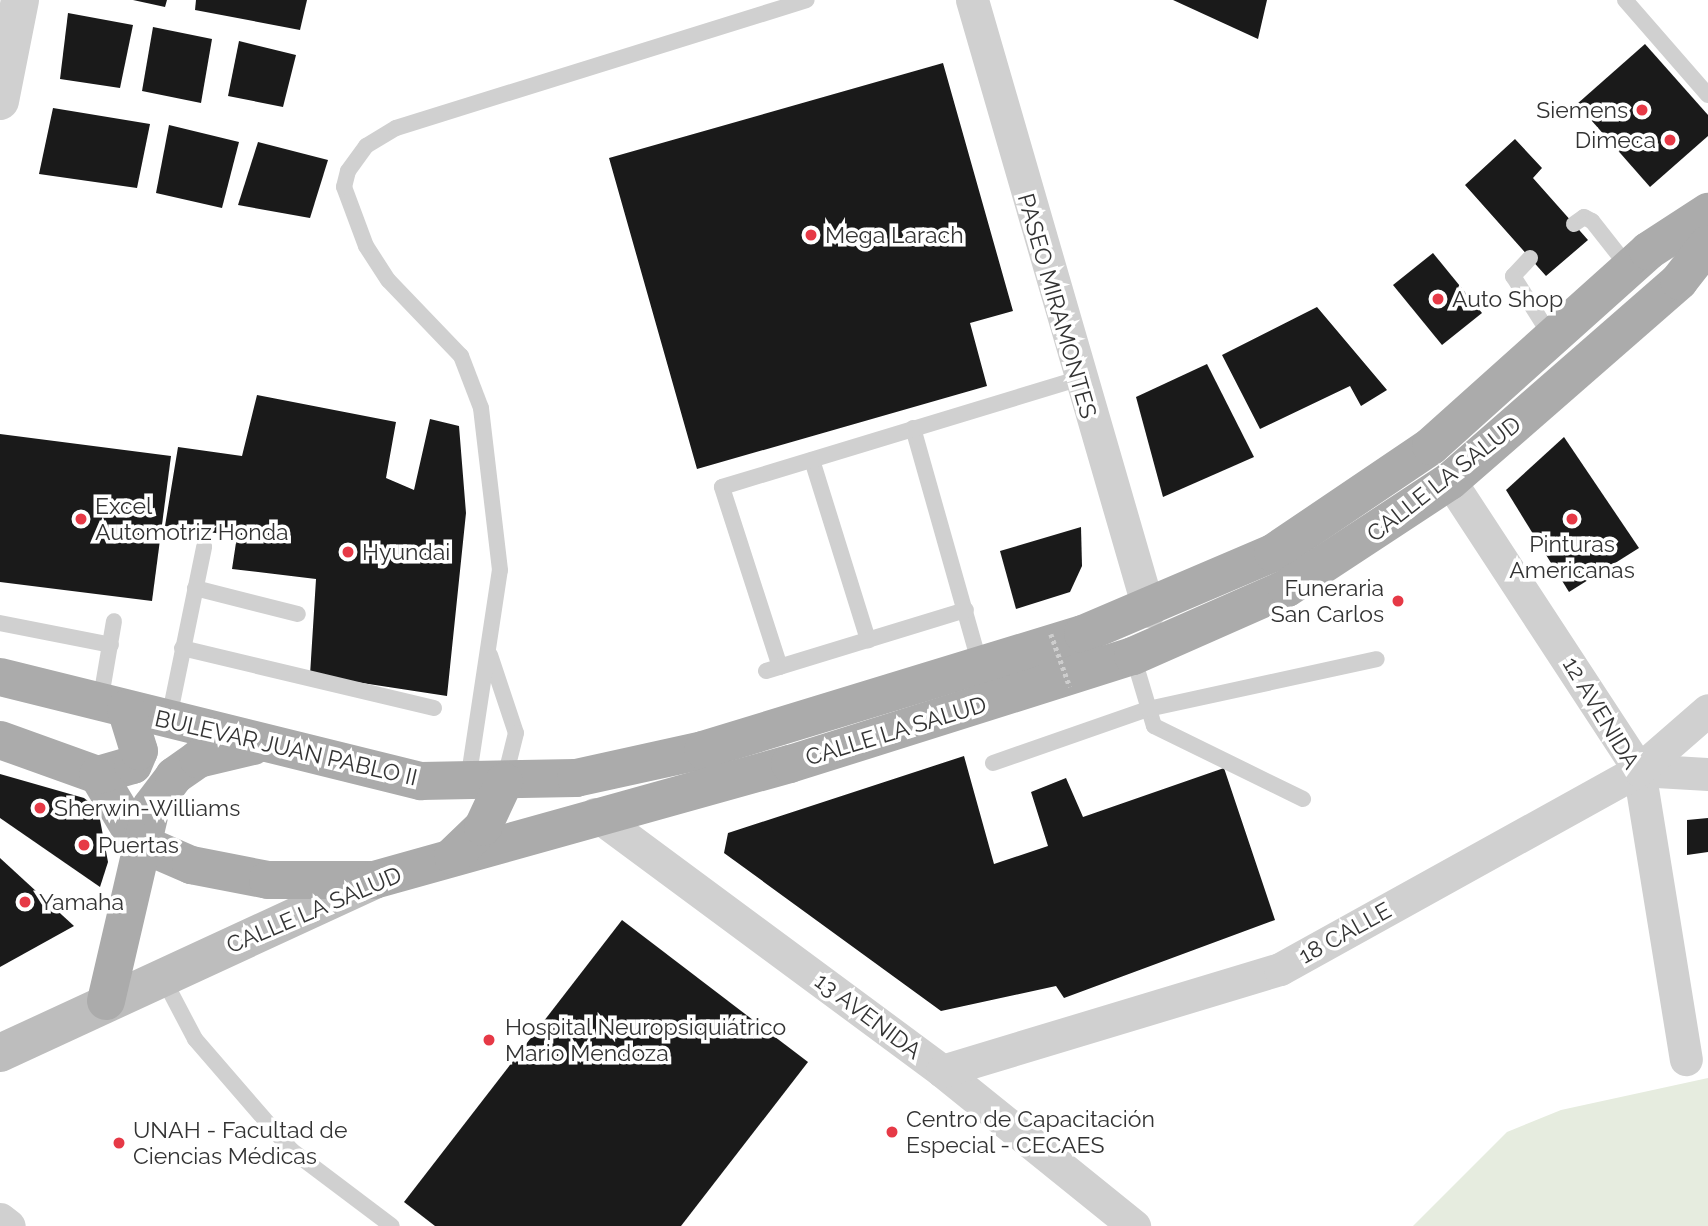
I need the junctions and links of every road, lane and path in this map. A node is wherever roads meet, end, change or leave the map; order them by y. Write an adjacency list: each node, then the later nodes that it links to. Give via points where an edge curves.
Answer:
1 (20, 0): 6 (street)
2 (806, 0): 31 (lane, via 396,128 366,146 348,171 344,187 366,246 388,280 461,356 481,408 499,534)
3 (972, 0): 16 (street, PASEO MIRAMONTES)
4 (1625, 0): 5 (lane)
5 (1708, 95)
6 (0, 101)
7 (1708, 194): 13 (main road, CALLE LA SALUD)
8 (1708, 212): 13 (main road)
9 (1574, 224): 13 (lane, via 1584,217 1592,221)
10 (1708, 244): 14 (main road)
11 (1708, 256): 14 (main road, CALLE LA SALUD)
12 (1530, 258): 15 (lane, via 1513,276)
13 (1638, 259): 15 (main road, CALLE LA SALUD)
14 (1679, 281): 19 (main road, CALLE LA SALUD)
15 (1552, 338): 23 (main road, CALLE LA SALUD, via 1380,485 1273,552)
16 (1077, 379): 17 (lane); 23 (street, PASEO MIRAMONTES)
17 (913, 428): 18 (lane); 22 (lane)
18 (812, 460): 28 (lane); 28 (lane, via 722,487 773,669)
19 (1450, 481): 32 (main road, CALLE LA SALUD, via 1287,588); 45 (street, 12 AVENIDA)
20 (204, 547): 21 (lane)
21 (195, 588): 24 (lane); 30 (lane)
22 (966, 610): 28 (lane); 34 (lane)
23 (1149, 611): 34 (main road, CALLE LA SALUD)
24 (298, 614)
25 (114, 621): 29 (lane)
26 (0, 623): 29 (lane)
27 (1051, 634): 36 (path, bridge)
28 (868, 640)
29 (111, 645): 37 (lane)
30 (182, 648): 38 (lane); 41 (lane)
31 (489, 653): 49 (lane); 49 (lane, via 516,733)
32 (1133, 656): 39 (lane); 51 (main road, CALLE LA SALUD, via 790,764)
33 (1377, 659): 39 (lane)
34 (980, 668): 48 (main road, CALLE LA SALUD, via 703,750)
35 (0, 677): 37 (main road, BULEVAR JUAN PABLO II)
36 (1070, 687)
37 (113, 706): 41 (main road, BULEVAR JUAN PABLO II); 47 (main road, via 139,751 133,765)
38 (434, 708)
39 (1148, 709): 44 (lane); 50 (lane, via 1154,726)
40 (1708, 710): 45 (street, 18 CALLE)
41 (169, 721): 43 (main road, BULEVAR JUAN PABLO II)
42 (0, 740): 47 (main road)
43 (257, 745): 49 (main road, BULEVAR JUAN PABLO II, via 421,781); 52 (main road, via 198,759 174,776 151,807)
44 (993, 763)
45 (1639, 770): 46 (street); 58 (street, 12 AVENIDA); 59 (street, 18 CALLE, via 1280,969)
46 (1708, 774)
47 (98, 775): 52 (main road)
48 (576, 778): 49 (main road, BULEVAR JUAN PABLO II)
49 (486, 783): 53 (main road, via 483,827)
50 (1303, 799)
51 (595, 814): 53 (main road, CALLE LA SALUD); 59 (street, 13 AVENIDA)
52 (138, 842): 54 (main road, via 227,875); 56 (main road)
53 (451, 858): 54 (main road, CALLE LA SALUD)
54 (374, 880): 55 (main road, CALLE LA SALUD)
55 (162, 976): 56 (main road, CALLE LA SALUD); 63 (lane, via 195,1039 291,1150)
56 (106, 1000): 57 (main road, CALLE LA SALUD)
57 (0, 1053)
58 (1686, 1059)
59 (942, 1072): 61 (street, 13 AVENIDA)
60 (0, 1219): 62 (street)
61 (1117, 1221)
62 (9, 1226)
63 (392, 1226)

